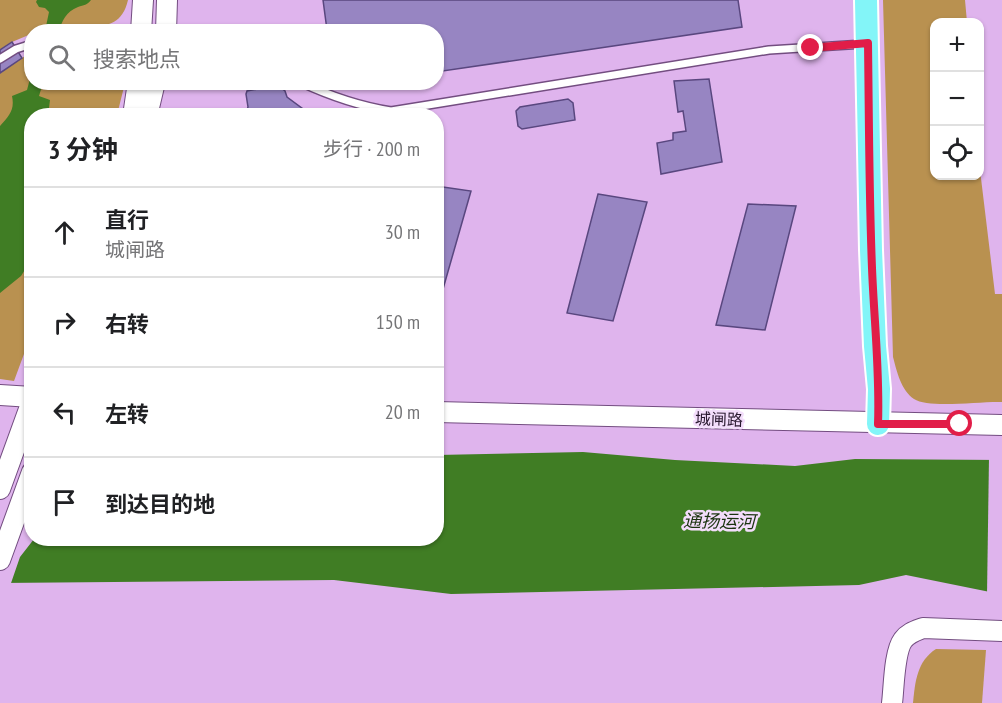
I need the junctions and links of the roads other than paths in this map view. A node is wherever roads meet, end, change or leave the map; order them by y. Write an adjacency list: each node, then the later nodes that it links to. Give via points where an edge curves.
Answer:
1 (143, 0): 4 (street)
2 (167, 0): 5 (street)
3 (866, 0): 6 (main road)
4 (142, 24)
5 (166, 24)
6 (868, 43): 15 (lane, via 769,50); 20 (main road)
7 (24, 46): 8 (lane)
8 (0, 59)
9 (137, 90): 12 (street)
10 (153, 90): 13 (street)
11 (317, 90): 14 (lane)
12 (134, 108)
13 (149, 108)
14 (371, 108)
15 (410, 108)
16 (0, 395): 17 (street)
17 (24, 396)
18 (444, 412): 20 (street, 城闸路)
19 (24, 423): 22 (street)
20 (878, 424): 21 (street, 城闸路)
21 (1002, 425)
22 (0, 489)
23 (24, 494): 24 (street)
24 (0, 560)
25 (1002, 631): 26 (street, via 923,628 912,632 901,642)
26 (892, 703)

